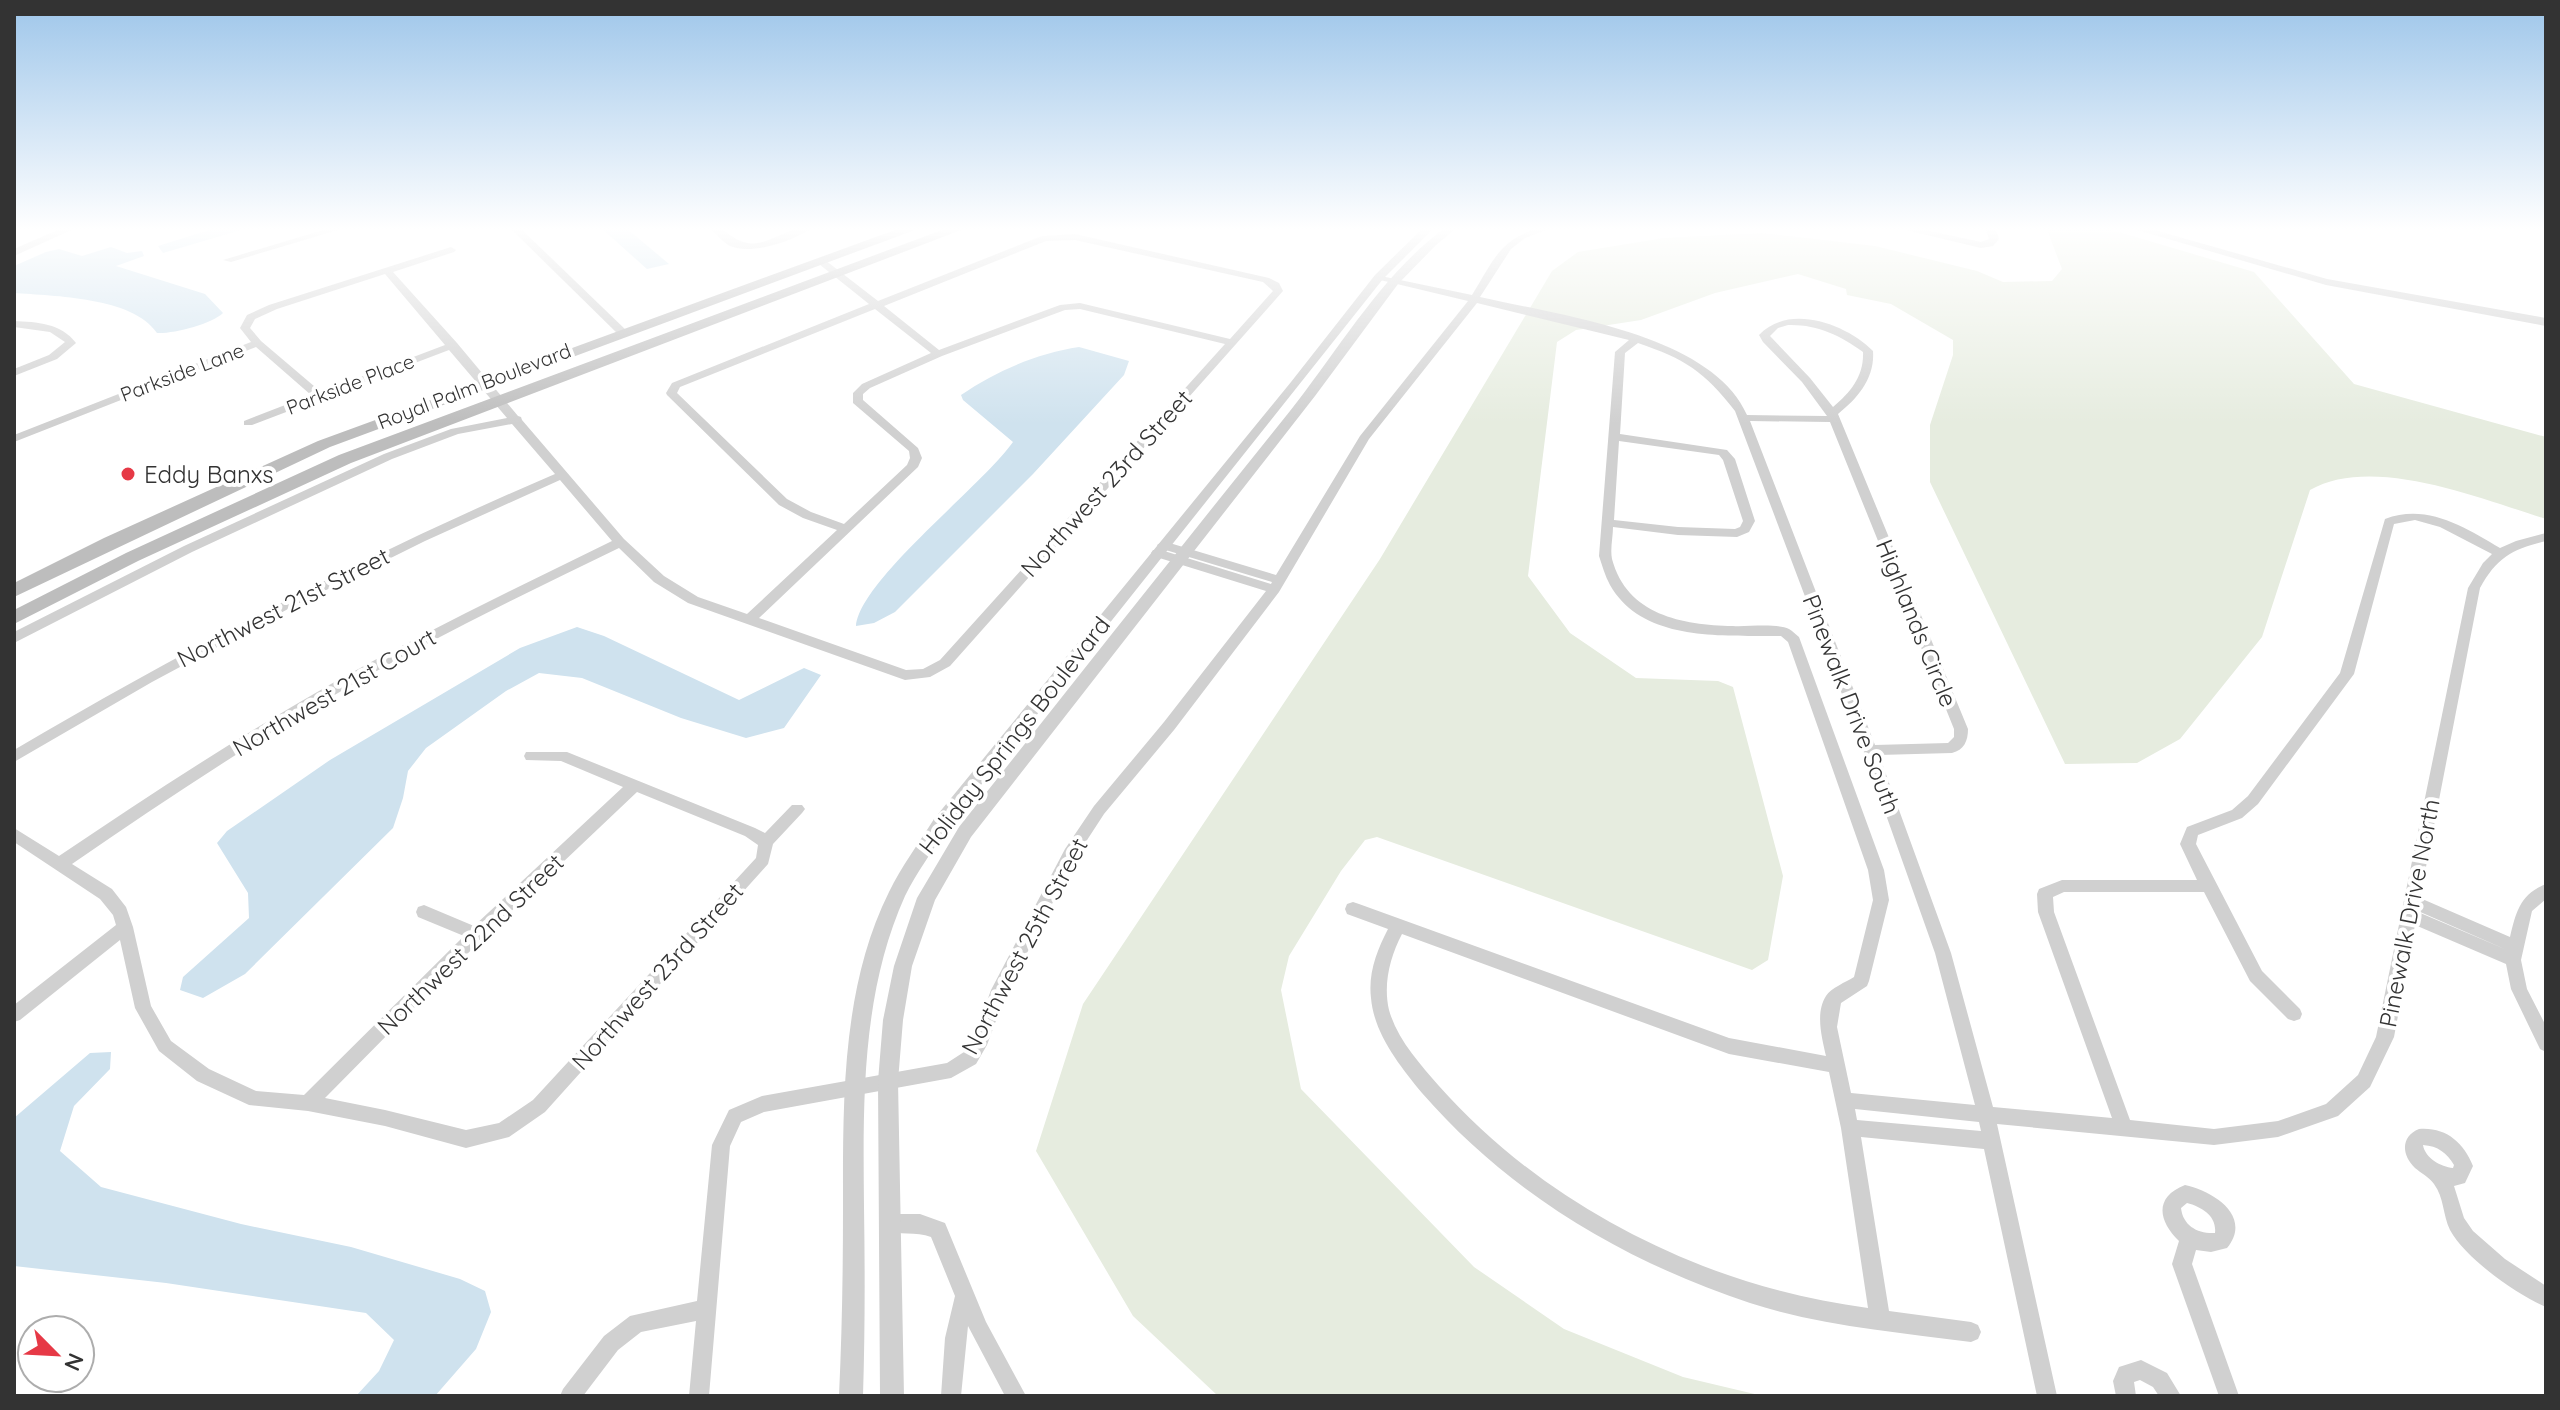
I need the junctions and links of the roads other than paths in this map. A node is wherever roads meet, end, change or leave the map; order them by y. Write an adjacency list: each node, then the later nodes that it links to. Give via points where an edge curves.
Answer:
1 (323, 293): 24 (street, Parkside Lane, via 251,317 245,328)
2 (406, 293): 25 (street)
3 (582, 293): 21 (street)
4 (737, 293): 21 (main road, Royal Palm Boulevard)
5 (786, 293): 30 (main road, Royal Palm Boulevard)
6 (862, 293): 17 (street)
7 (902, 293): 17 (street, Northwest 23rd Street)
8 (1276, 293): 23 (street, Northwest 23rd Street)
9 (1375, 293): 42 (street, Holiday Springs Boulevard)
10 (1378, 293): 44 (street, Holiday Springs Boulevard, via 1314,390)
11 (1446, 293): 16 (street, Pinewalk Drive South)
12 (1477, 293): 16 (street, Northwest 25th Street)
13 (2401, 293): 15 (street)
14 (2410, 293): 15 (street)
15 (2432, 298): 18 (street); 19 (street)
16 (1473, 299): 22 (street, Pinewalk Drive South); 45 (street, Northwest 25th Street, via 1364,438)
17 (875, 303): 26 (street); 39 (street, via 676,385 671,393 783,502)
18 (2546, 314)
19 (2546, 322)
20 (14, 324): 27 (street, via 54,330 71,343)
21 (624, 334): 28 (main road, Royal Palm Boulevard)
22 (1642, 340): 31 (street, Pinewalk Drive South, via 1698,365); 35 (street, Pinewalk Drive South, via 1620,364)
23 (1231, 342): 26 (street, via 1080,306 1064,307); 48 (street, Northwest 23rd Street, via 945,663 925,674 905,675)
24 (257, 343): 29 (street); 36 (street, Parkside Lane)
25 (453, 345): 28 (street); 29 (street, Parkside Place)
26 (938, 354): 39 (street, via 858,393 857,401 914,450 916,458)
27 (14, 373)
28 (487, 384): 30 (street); 46 (main road, Royal Palm Boulevard, via 298,455)
29 (318, 395): 34 (street, Parkside Place)
30 (500, 399): 33 (street); 47 (main road, Royal Palm Boulevard, via 345,459)
31 (1742, 414): 32 (street); 50 (street, Pinewalk Drive South)
32 (1832, 414): 32 (street, Highlands Circle, via 1768,342 1764,335 1769,329 1813,323 1868,351 1870,360 1855,395); 50 (street, Highlands Circle, via 1961,729 1961,739 1952,748)
33 (517, 419): 37 (street); 49 (street, via 443,435 326,485 206,539)
34 (248, 423)
35 (1615, 437): 38 (street, Pinewalk Drive South); 38 (street, via 1723,452 1749,521 1737,533)
36 (14, 439)
37 (562, 475): 41 (street); 52 (street, Northwest 21st Street, via 316,587)
38 (1609, 523): 70 (street, Pinewalk Drive South, via 1608,568 1642,611 1674,628 1784,632 1794,640 1876,870 1881,900 1861,981 1833,999 1828,1027)
39 (845, 529): 48 (street)
40 (2546, 537): 43 (street)
41 (620, 542): 48 (street, via 659,579 693,600); 57 (street, Northwest 21st Court, via 373,667 248,740)
42 (1160, 549): 44 (street); 72 (street, Holiday Springs Boulevard, via 940,824 897,894 872,965)
43 (2498, 552): 58 (street, via 2434,521 2398,517 2389,522 2347,674 2253,800 2237,814 2192,831 2188,844); 60 (street, Pinewalk Drive North, via 2474,588)
44 (1181, 555): 45 (street); 71 (street, Holiday Springs Boulevard, via 965,832 926,898 903,966)
45 (1277, 585): 71 (street, Northwest 25th Street, via 1070,853 970,1058 951,1070)
46 (14, 591)
47 (14, 618)
48 (749, 620)
49 (14, 638)
50 (1870, 750): 75 (street, Pinewalk Drive South, via 1943,953)
51 (531, 756): 53 (street, via 562,756)
52 (14, 757)
53 (634, 786): 56 (street); 65 (street, Northwest 22nd Street)
54 (797, 809): 56 (street, Northwest 23rd Street)
55 (14, 834): 57 (street)
56 (766, 842): 74 (street, Northwest 23rd Street, via 763,860 539,1106 503,1131 466,1139)
57 (59, 864): 64 (street, via 106,894)
58 (2208, 886): 67 (street, via 2256,976); 77 (street, via 2062,886 2045,894 2046,912)
59 (2546, 890): 66 (street, via 2525,908)
60 (2410, 908): 66 (street); 77 (street, Pinewalk Drive North, via 2385,1037 2364,1081 2332,1110 2278,1129 2214,1137)
61 (1353, 909): 63 (street)
62 (424, 912): 65 (street)
63 (1398, 925): 70 (street, via 1729,1046); 85 (street, via 1378,973 1387,1026 1436,1096 1494,1156 1547,1196 1682,1267 1813,1310)
64 (125, 927): 68 (street); 74 (street, via 143,1008 165,1046 203,1075 255,1099)
65 (476, 934): 74 (street, Northwest 22nd Street)
66 (2514, 953): 69 (street, via 2519,989)
67 (2294, 1014)
68 (14, 1015)
69 (2546, 1044)
70 (1838, 1066): 73 (street, Pinewalk Drive South)
71 (888, 1081): 72 (street, Northwest 25th Street); 80 (street, Holiday Springs Boulevard)
72 (853, 1088): 84 (street, Northwest 25th Street, via 762,1104 735,1116 721,1145); 89 (street, Holiday Springs Boulevard)
73 (1844, 1100): 75 (street); 76 (street, Pinewalk Drive South)
74 (308, 1103)
75 (1986, 1114): 77 (street, Pinewalk Drive North); 78 (street, Pinewalk Drive South)
76 (1850, 1128): 78 (street); 85 (street, Pinewalk Drive South)
77 (2124, 1128)
78 (1992, 1141): 93 (street, Pinewalk Drive South)
79 (2441, 1176): 83 (street, via 2458,1226 2486,1257)
80 (891, 1223): 82 (street, via 920,1223 938,1230); 90 (street, Holiday Springs Boulevard)
81 (2190, 1238): 96 (street, via 2182,1264)
82 (965, 1295): 91 (street, via 955,1338); 92 (street)
83 (2546, 1297)
84 (707, 1309): 87 (street, via 637,1323 611,1343); 88 (street)
85 (1880, 1319): 86 (street)
86 (1971, 1332)
87 (570, 1396)
88 (699, 1396)
89 (851, 1396)
90 (892, 1396)
91 (951, 1396)
92 (1016, 1396)
93 (2047, 1396)
94 (2126, 1396): 95 (street, via 2126,1374 2141,1370 2160,1380)
95 (2171, 1396)
96 (2229, 1396)

